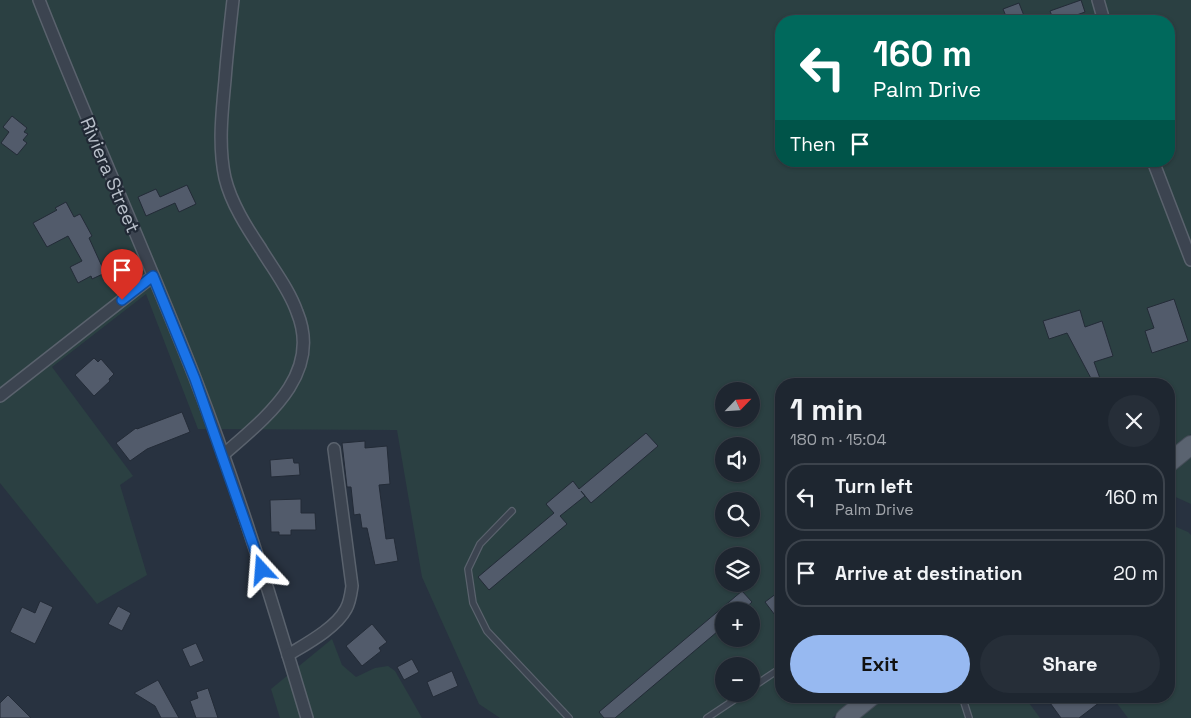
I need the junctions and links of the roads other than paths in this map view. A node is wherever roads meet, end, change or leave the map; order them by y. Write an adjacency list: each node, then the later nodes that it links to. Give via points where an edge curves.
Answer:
1 (39, 0): 7 (street, Riviera Street)
2 (233, 0): 11 (street, via 221,132 225,179 241,216 298,312 305,341 301,366 287,390 257,425)
3 (1098, 0): 4 (street)
4 (1102, 15)
5 (1154, 167): 6 (street)
6 (1191, 260)
7 (153, 276): 8 (street); 11 (street, Riviera Street)
8 (0, 396)
9 (1191, 445): 12 (main road)
10 (334, 449): 14 (street, via 352,586 350,598 340,617 321,634)
11 (222, 455): 14 (street, Riviera Street)
12 (1175, 458)
13 (512, 511): 21 (lane, via 480,544 468,569 473,603 487,631)
14 (288, 655): 20 (street, Riviera Street)
15 (775, 672): 16 (lane)
16 (760, 682)
17 (731, 702): 22 (lane)
18 (863, 703): 23 (main road)
19 (964, 703): 24 (lane)
20 (307, 718)
21 (569, 718)
22 (707, 718)
23 (844, 718)
24 (969, 718)

